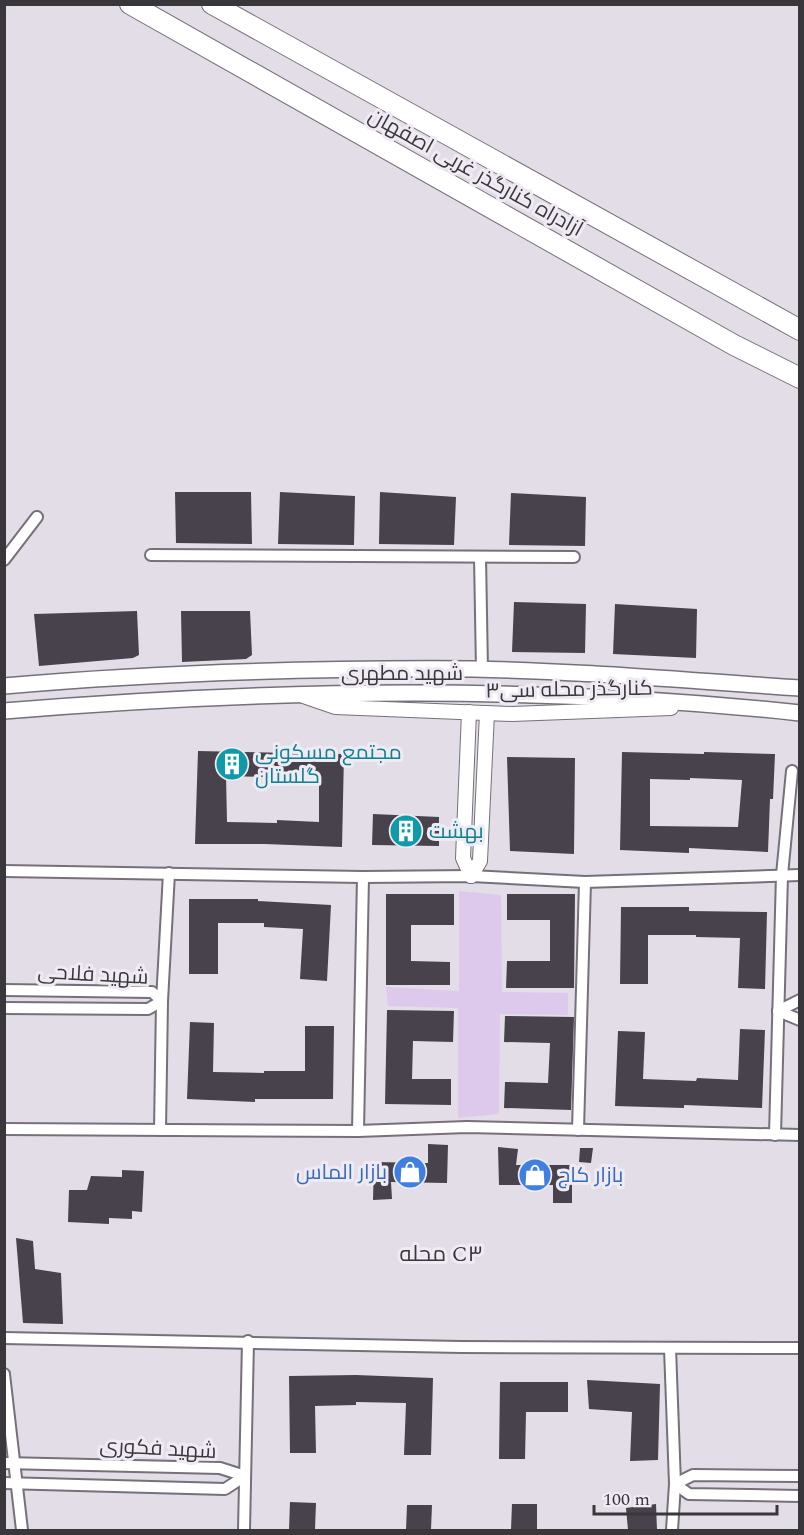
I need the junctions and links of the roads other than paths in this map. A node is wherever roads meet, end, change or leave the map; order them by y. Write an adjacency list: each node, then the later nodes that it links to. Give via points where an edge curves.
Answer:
1 (130, 4): 4 (highway, آزادراه کنارگذر غربی اصفهان)
2 (212, 4): 3 (highway, آزادراه کنارگذر غربی اصفهان)
3 (800, 330)
4 (734, 345): 5 (highway, آزادراه کنارگذر غربی اصفهان); 6 (highway)
5 (800, 378)
6 (800, 388)
7 (37, 517): 11 (street)
8 (151, 555): 9 (street)
9 (480, 557): 10 (street); 12 (street)
10 (574, 557)
11 (4, 560)
12 (482, 670): 13 (main road, شهید مطهری, via 272,671); 14 (main road, شهید مطهری)
13 (4, 686)
14 (800, 688)
15 (301, 695): 16 (main road, شهید مطهری, via 463,693); 17 (main road, شهید مطهری); 18 (street, کنارگذر محله سی۳, via 335,707)
16 (696, 702): 19 (street, کنارگذر محله سی۳, via 671,708); 20 (main road, شهید مطهری)
17 (4, 711)
18 (469, 712): 19 (street, کنارگذر محله سی۳); 21 (street)
19 (487, 713): 22 (street)
20 (800, 713)
21 (468, 737): 22 (street, via 475,731); 28 (street, via 463,858)
22 (486, 740): 28 (street, via 480,861)
23 (792, 771): 26 (street)
24 (4, 871): 25 (street)
25 (169, 873): 29 (street); 33 (street)
26 (782, 875): 27 (street); 30 (street); 35 (street)
27 (800, 875)
28 (471, 876): 29 (street); 30 (street)
29 (363, 877): 40 (street)
30 (585, 882): 39 (street)
31 (4, 990): 33 (street, شهید فلاحی, via 152,992)
32 (800, 1000): 35 (street)
33 (162, 1001): 34 (street, شهید فلاحی, via 147,1009); 38 (street)
34 (4, 1008)
35 (778, 1011): 36 (street); 41 (street)
36 (800, 1020)
37 (4, 1129): 38 (street)
38 (160, 1130): 40 (street)
39 (578, 1130): 40 (street, via 467,1127); 41 (street)
40 (358, 1131)
41 (775, 1135): 42 (street)
42 (800, 1135)
43 (4, 1338): 44 (street)
44 (248, 1341): 45 (street); 49 (street)
45 (670, 1348): 46 (street); 52 (street)
46 (800, 1348)
47 (4, 1374): 48 (street)
48 (9, 1462): 49 (street, شهید فکوری, via 220,1468); 51 (street)
49 (245, 1476): 51 (street, شهید فکوری, via 225,1489); 55 (street)
50 (800, 1476): 52 (street, via 693,1475)
51 (10, 1483): 54 (street)
52 (675, 1484): 53 (street, via 689,1494); 56 (street)
53 (800, 1496)
54 (22, 1530)
55 (244, 1530)
56 (672, 1530)

